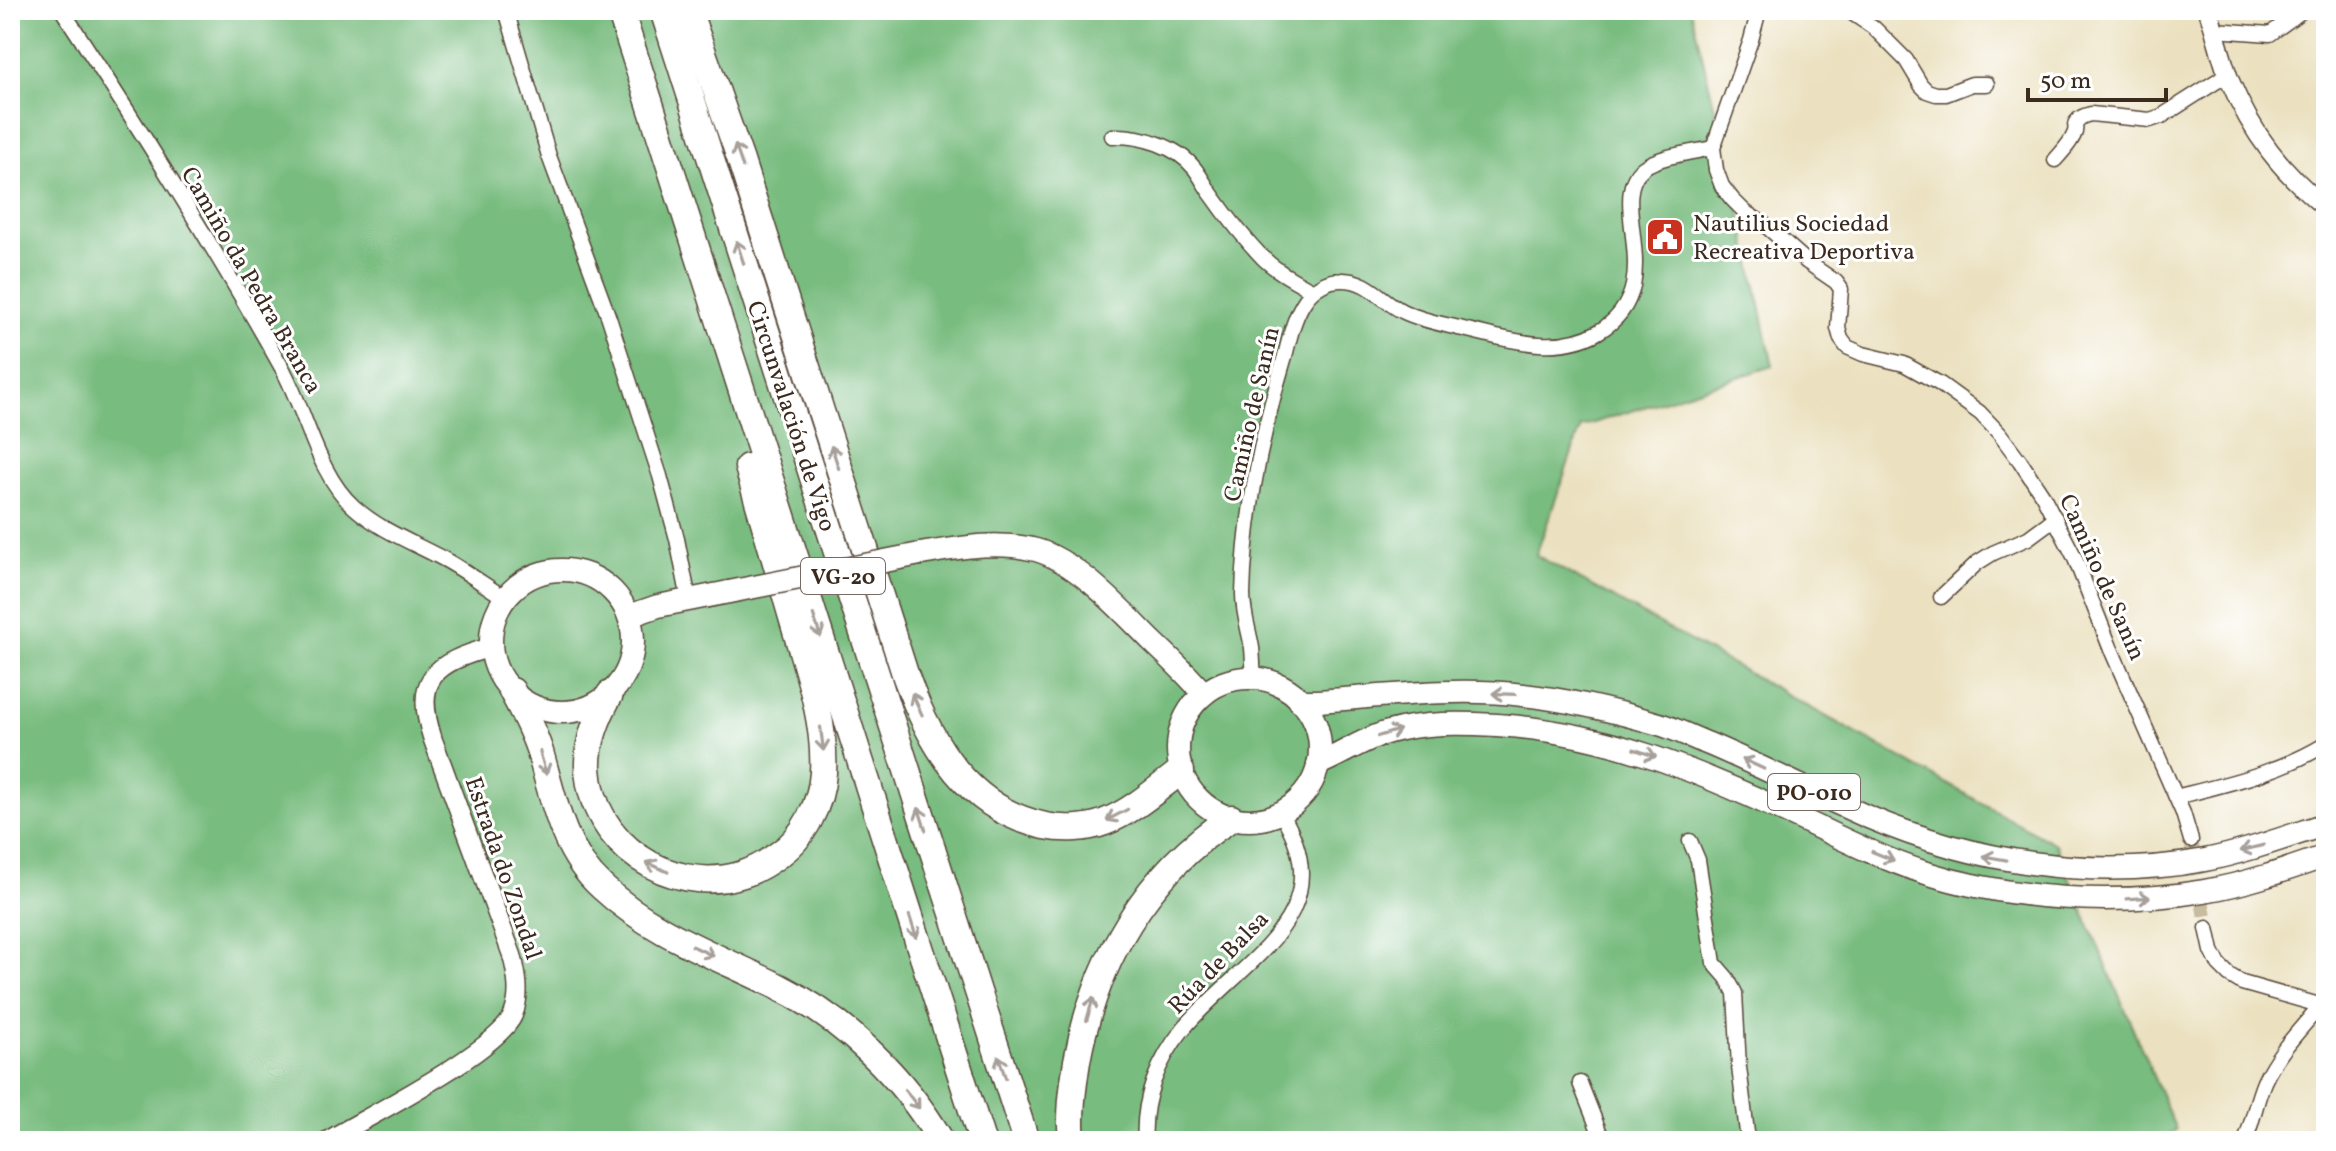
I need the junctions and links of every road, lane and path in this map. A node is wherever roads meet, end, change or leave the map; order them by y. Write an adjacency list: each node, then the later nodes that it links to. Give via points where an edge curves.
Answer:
1 (62, 10): 21 (street, Camiño da Pedra Branca, via 266,340 326,469 344,496 375,523)
2 (506, 10): 22 (street, via 549,156 660,476)
3 (620, 10): 18 (highway, Circunvalación de Vigo / VG-20)
4 (663, 10): 46 (highway, Circunvalación de Vigo / VG-20, one-way to 4)
5 (688, 10): 32 (highway, one-way to 5, via 1108,821 1055,828 995,807 946,758 906,677)
6 (1759, 10): 14 (street)
7 (1847, 10): 12 (street, via 1906,60 1927,91 1946,94)
8 (2208, 10): 10 (street)
9 (2303, 10): 10 (street, via 2270,34)
10 (2215, 30): 11 (street)
11 (2228, 74): 15 (street, via 2150,120 2083,116); 16 (street, via 2274,158)
12 (1987, 84)
13 (1112, 136): 17 (street, via 1136,137 1179,155 1194,167 1262,257)
14 (1713, 148): 17 (street, via 1656,161 1632,184 1632,293 1612,322 1583,339 1523,343 1417,318 1351,280 1331,281); 19 (street, Camiño de Sanín, via 1719,178 1732,199 1841,289 1838,328 1847,347 1913,368 1980,413 2020,461)
15 (2055, 160)
16 (2326, 208)
17 (1313, 291): 25 (street, Camiño de Sanín, via 1299,310 1275,389 1250,511 1243,607)
18 (733, 365): 27 (highway, one-way to 27, via 737,429 824,741 823,777 798,837 760,867 723,879 682,877 635,856 603,820 588,771 596,718); 45 (highway, Circunvalación de Vigo / VG-20, one-way to 45)
19 (2055, 518): 20 (street, via 1977,563); 33 (street, Camiño de Sanín)
20 (1941, 597)
21 (505, 598): 23 (main road, via 538,574 579,572 604,583); 24 (main road, via 494,622)
22 (689, 600): 23 (main road); 28 (main road, bridge, via 965,547 1002,545 1038,551 1108,597)
23 (629, 616): 27 (main road, via 629,666)
24 (492, 647): 26 (main road); 43 (street, Estrada do Zondal, via 437,672 424,703 512,955 518,986 513,1015 506,1028 476,1053)
25 (1254, 678): 28 (main road, via 1219,685); 29 (main road, via 1287,689)
26 (512, 691): 27 (main road, via 553,711 568,712); 44 (highway, one-way to 44, via 530,725 572,851 600,886 632,912 819,1012 864,1046)
27 (610, 694)
28 (1204, 694): 32 (main road, via 1181,729)
29 (1300, 701): 31 (main road, via 1317,730); 36 (main road, PO-010, one-way to 29, via 2205,860 2152,867 2029,864 1924,839 1662,725 1596,708 1523,695 1453,692)
30 (2326, 744): 33 (street, via 2252,778)
31 (1318, 764): 34 (main road, via 1302,797); 39 (main road, PO-010, one-way to 39, via 1386,732 1421,725 1525,727 1583,736 1687,768 1923,872 2068,898 2132,899 2205,891)
32 (1181, 771): 35 (main road, via 1209,808)
33 (2176, 797): 37 (street, Camiño de Sanín)
34 (1281, 813): 35 (main road, via 1265,819); 48 (street, Rúa de Balsa, via 1302,866 1293,911 1269,944 1172,1044 1146,1102)
35 (1231, 818): 47 (highway, one-way to 35, via 1082,1037 1113,947 1160,878 1195,843)
36 (2326, 824)
37 (2191, 840)
38 (1690, 841): 50 (street, via 1698,860 1714,963 1735,993)
39 (2326, 856)
40 (2207, 928): 41 (street, via 2212,951 2229,975)
41 (2323, 1006): 51 (street, via 2282,1051 2266,1078)
42 (1580, 1083): 49 (street)
43 (327, 1141)
44 (941, 1141)
45 (982, 1141)
46 (1026, 1141)
47 (1072, 1141)
48 (1145, 1141)
49 (1603, 1141)
50 (1748, 1141)
51 (2245, 1141)

